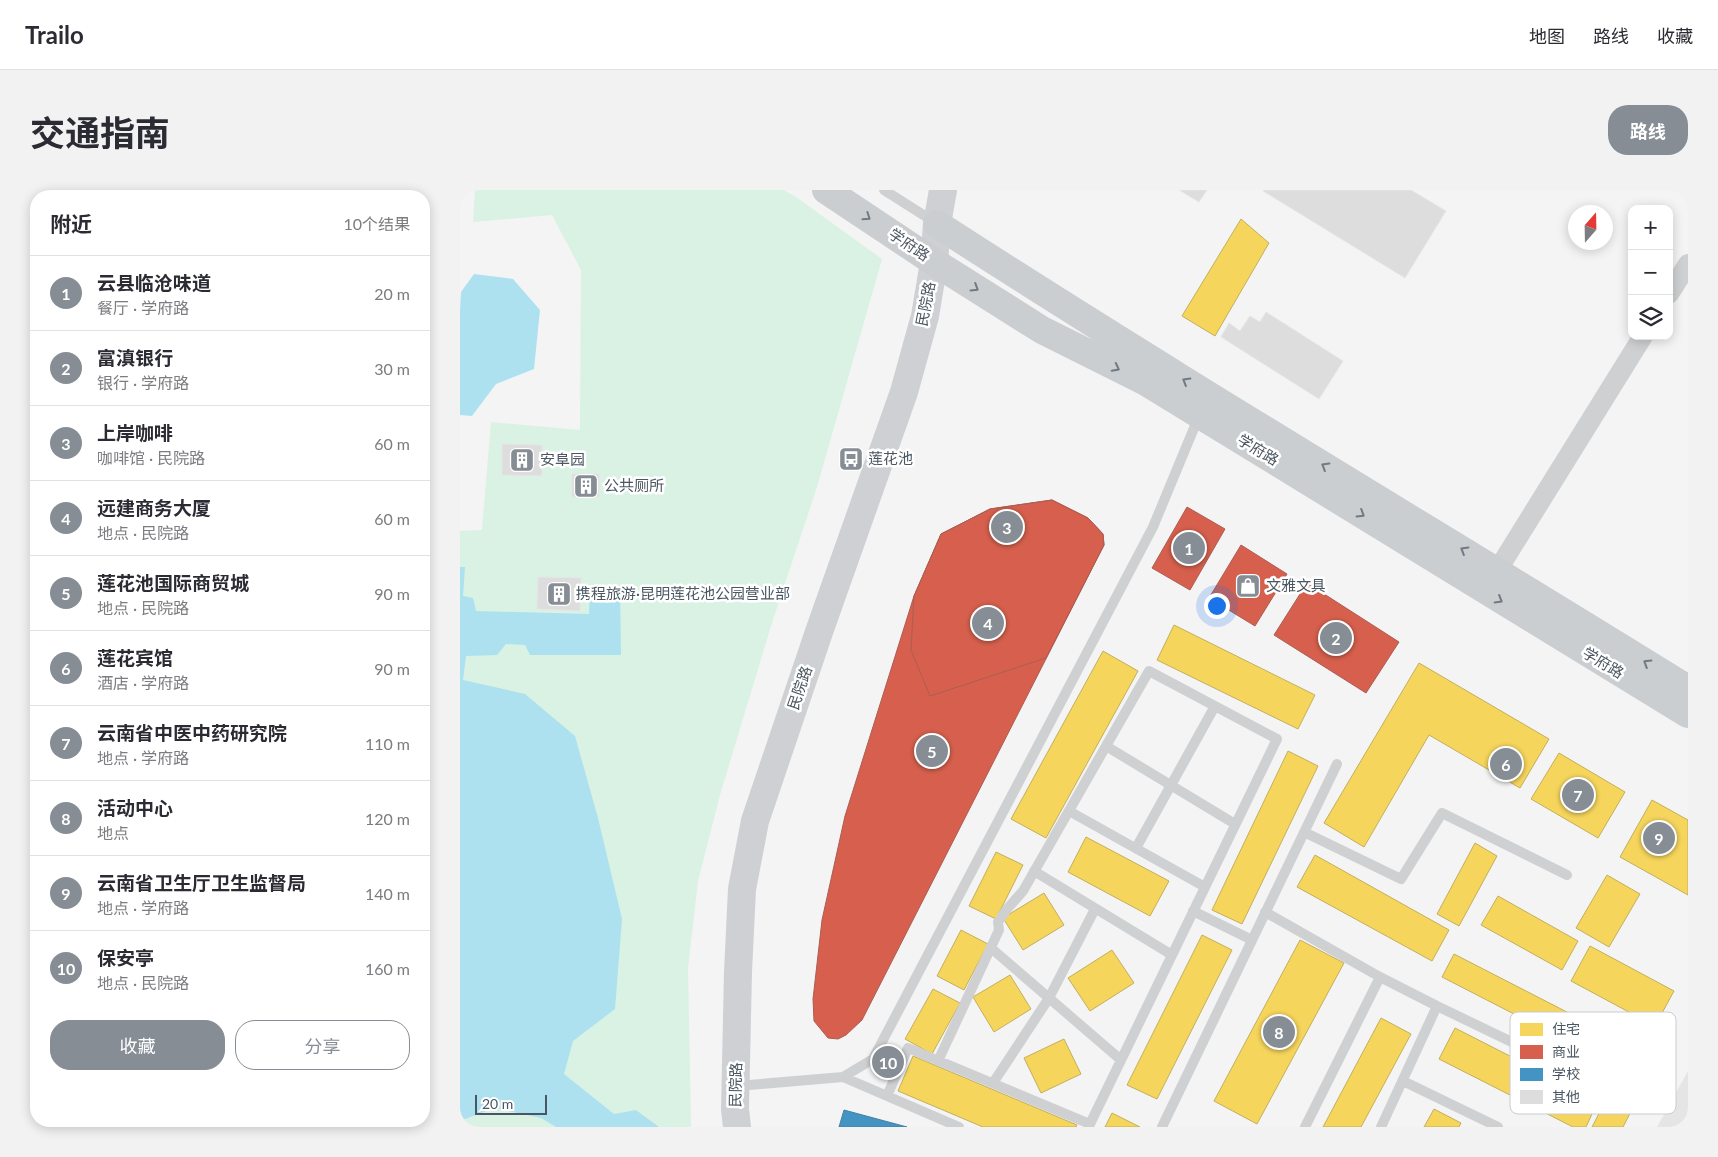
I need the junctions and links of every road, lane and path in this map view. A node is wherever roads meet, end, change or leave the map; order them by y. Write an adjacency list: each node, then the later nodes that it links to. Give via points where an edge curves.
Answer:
1 (826, 190): 5 (main road, 学府路, one-way to 5)
2 (884, 190): 4 (lane, 学府路)
3 (943, 190): 4 (main road, 民院路)
4 (936, 224): 5 (main road, 民院路); 10 (main road, 学府路, one-way to 4, via 1095,326)
5 (934, 262): 9 (main road, 学府路, one-way to 9, via 1042,330 1146,382); 39 (main road, 民院路, via 925,316 904,392 755,822 742,889)
6 (1688, 264): 7 (street)
7 (1673, 288)
8 (1641, 340): 10 (street)
9 (1200, 415): 13 (main road, 学府路, one-way to 13); 36 (lane, via 1153,527 873,1059)
10 (1497, 570): 11 (main road, 学府路, one-way to 10)
11 (1688, 689)
12 (1215, 706): 14 (lane, via 1150,671); 16 (lane); 18 (lane, via 1277,739)
13 (1688, 714)
14 (1106, 746): 16 (lane); 17 (lane)
15 (1337, 764): 19 (lane)
16 (1170, 785): 18 (lane); 20 (lane)
17 (1069, 811): 20 (lane); 21 (lane)
18 (1235, 824): 23 (lane)
19 (1304, 832): 22 (lane, via 1401,879 1442,813); 26 (lane)
20 (1136, 848): 23 (lane)
21 (1034, 871): 24 (lane); 28 (lane, via 1023,891 998,922 999,930)
22 (1567, 875)
23 (1206, 887): 25 (lane)
24 (1095, 909): 29 (lane); 31 (lane)
25 (1194, 911): 27 (lane); 29 (lane)
26 (1265, 912): 27 (lane); 30 (lane)
27 (1252, 940): 45 (lane)
28 (991, 948): 31 (lane); 34 (lane)
29 (1172, 955): 35 (lane)
30 (1380, 977): 32 (lane); 46 (lane)
31 (1049, 998): 35 (lane); 38 (lane)
32 (1437, 1006): 33 (lane); 37 (lane)
33 (1510, 1041)
34 (938, 1060): 38 (lane); 40 (lane, via 908,1048)
35 (1121, 1060): 42 (lane)
36 (843, 1077): 39 (lane); 40 (lane)
37 (1403, 1081): 41 (lane); 47 (lane)
38 (993, 1083): 42 (lane)
39 (736, 1086): 43 (main road, 民院路)
40 (887, 1096): 44 (lane)
41 (1484, 1124): 48 (lane)
42 (1089, 1126)
43 (737, 1127)
44 (959, 1127)
45 (1162, 1127)
46 (1305, 1127)
47 (1382, 1127)
48 (1498, 1127)

